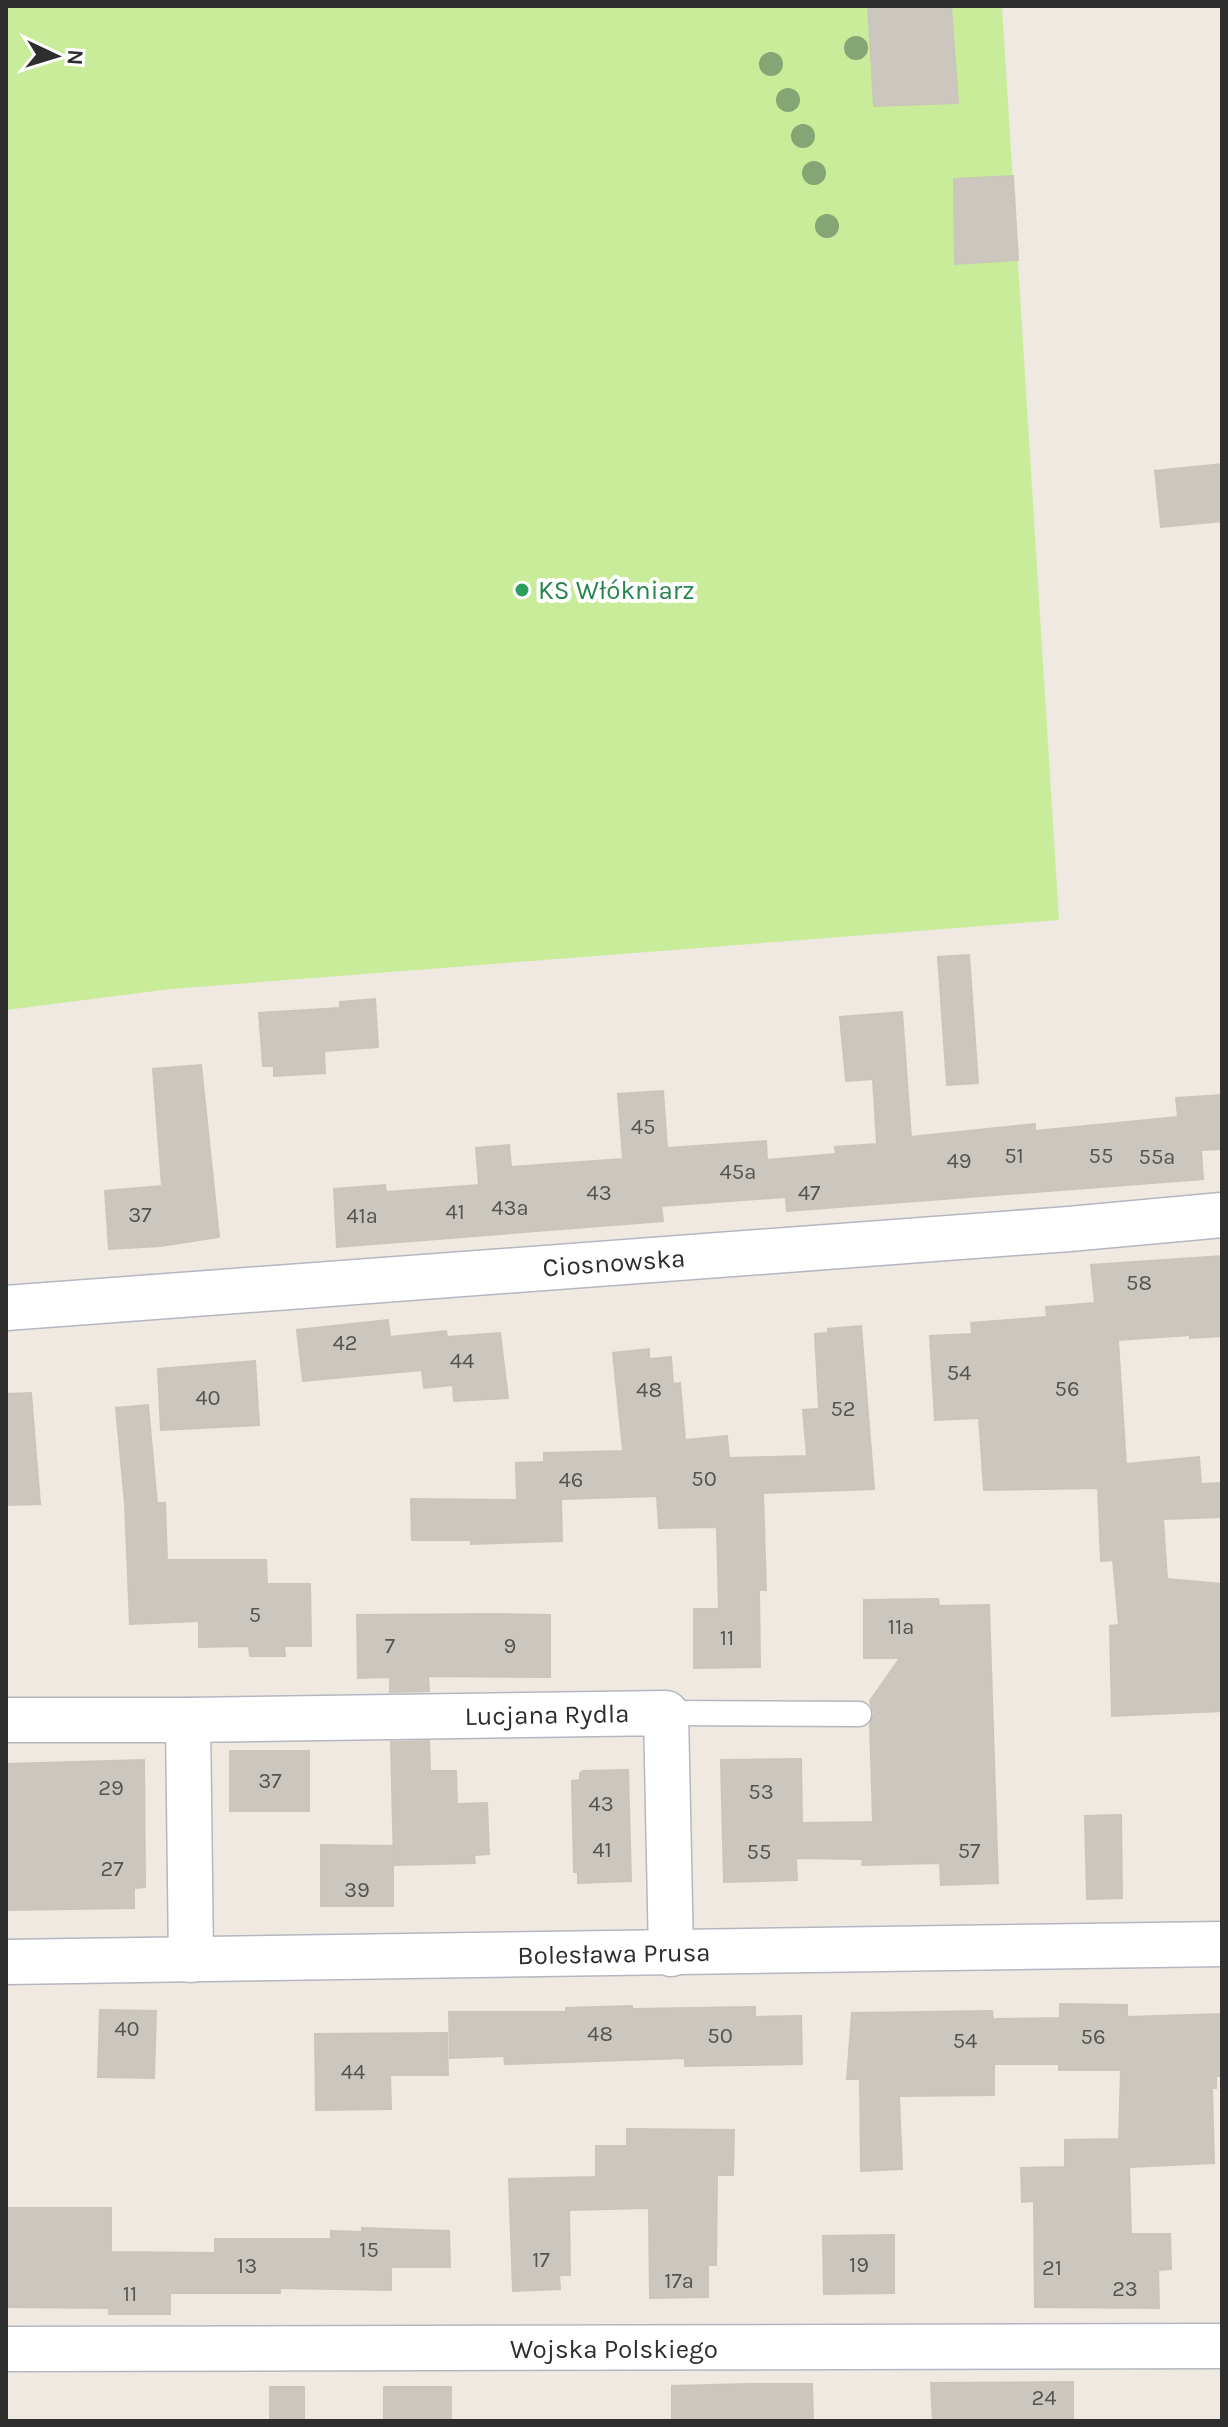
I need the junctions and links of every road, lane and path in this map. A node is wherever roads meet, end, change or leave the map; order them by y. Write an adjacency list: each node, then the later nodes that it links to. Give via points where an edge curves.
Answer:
1 (1222, 1215): 2 (street, Ciosnowska)
2 (6, 1308)
3 (666, 1713): 4 (lane); 6 (street, Lucjana Rydla); 8 (street, Lucjana Rydla)
4 (859, 1714)
5 (6, 1720): 6 (street, Lucjana Rydla)
6 (188, 1720): 9 (street)
7 (1222, 1944): 8 (street, Bolesława Prusa)
8 (671, 1954): 9 (street, Bolesława Prusa)
9 (191, 1960): 10 (street, Bolesława Prusa)
10 (6, 1962)
11 (1222, 2346): 12 (street, Wojska Polskiego)
12 (6, 2349)

